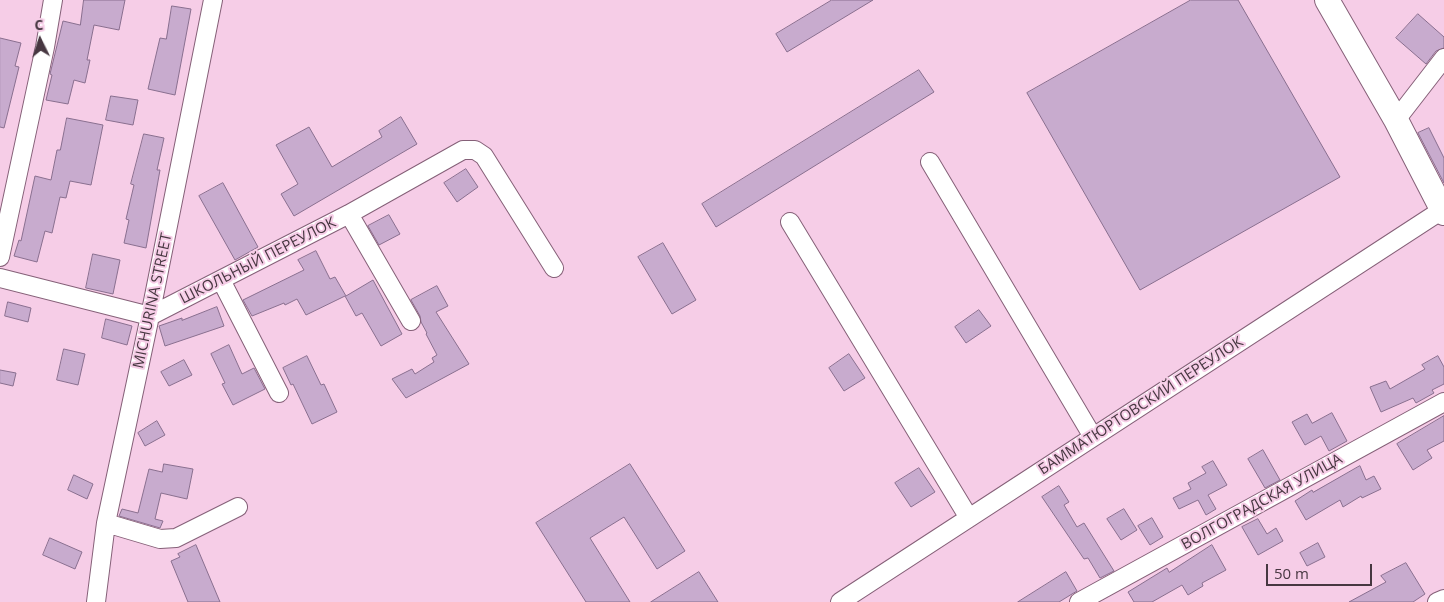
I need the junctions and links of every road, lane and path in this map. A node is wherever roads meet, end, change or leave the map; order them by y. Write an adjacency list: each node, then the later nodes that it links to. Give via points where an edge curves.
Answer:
1 (53, 0): 10 (street)
2 (213, 0): 14 (street, MICHURINA STREET)
3 (1327, 0): 5 (street)
4 (1444, 58): 5 (street)
5 (1396, 120): 7 (street)
6 (930, 162): 18 (street)
7 (1443, 211): 18 (street, БАММАТЮРТОВСКИЙ ПЕРЕУЛОК)
8 (349, 214): 11 (street, ШКОЛЬНЫЙ ПЕРЕУЛОК, via 463,150 475,150 484,156); 13 (street, ШКОЛЬНЫЙ ПЕРЕУЛОК); 15 (street)
9 (790, 222): 20 (street)
10 (0, 257)
11 (554, 268)
12 (0, 278): 14 (street)
13 (221, 280): 14 (street, ШКОЛЬНЫЙ ПЕРЕУЛОК); 16 (street)
14 (150, 316): 21 (street, MICHURINA STREET)
15 (410, 321)
16 (279, 393)
17 (1444, 402): 25 (street, ВОЛГОГРАДСКАЯ УЛИЦА)
18 (1093, 437): 20 (street, БАММАТЮРТОВСКИЙ ПЕРЕУЛОК)
19 (238, 507): 21 (street, via 176,538 160,539)
20 (969, 518): 24 (street, БАММАТЮРТОВСКИЙ ПЕРЕУЛОК)
21 (106, 522): 23 (street, MICHURINA STREET)
22 (1444, 598): 26 (street)
23 (96, 602)
24 (840, 602)
25 (1079, 602)
26 (1438, 602)

